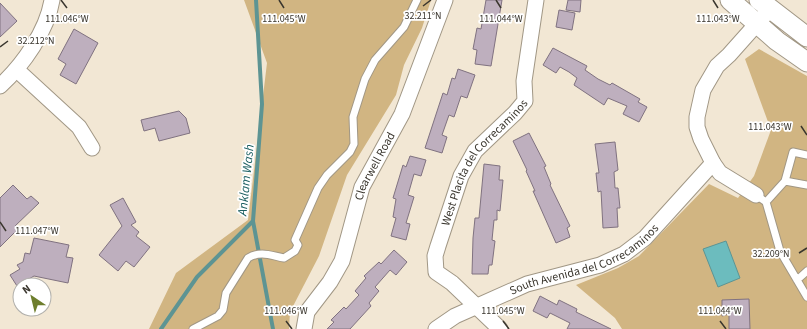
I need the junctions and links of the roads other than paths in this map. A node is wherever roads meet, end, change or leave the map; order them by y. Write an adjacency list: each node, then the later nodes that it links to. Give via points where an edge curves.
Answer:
1 (52, 0): 10 (street, via 38,36)
2 (417, 0): 22 (lane, via 404,27 375,60 365,79 354,111 354,144 318,188 295,240 298,245 295,251 284,258 273,254 248,258 226,293 218,316)
3 (445, 0): 23 (street, Clearwell Road, via 402,114 362,187 342,260 330,282 307,312)
4 (536, 0): 21 (street, West Placita del Correcaminos, via 524,81 525,101 476,151 462,176 435,256 436,272 452,283)
5 (730, 0): 7 (street)
6 (764, 4): 7 (street); 8 (street)
7 (753, 21): 9 (street); 14 (street, via 718,52 717,66 704,90 697,127)
8 (807, 37)
9 (807, 62)
10 (17, 70): 11 (street); 12 (street, via 79,127)
11 (0, 86)
12 (92, 148)
13 (807, 155): 15 (lane, via 793,152)
14 (713, 163): 17 (street, via 720,173); 21 (street, South Avenida del Correcaminos, via 645,238 624,254 600,265 527,284)
15 (785, 181): 16 (lane); 17 (lane)
16 (807, 185)
17 (761, 199): 19 (lane, via 780,251)
18 (807, 271): 19 (lane)
19 (797, 280): 20 (lane)
20 (807, 297)
21 (477, 308): 24 (street, South Avenida del Correcaminos, via 455,316); 25 (street, West Placita del Correcaminos)
22 (193, 329)
23 (304, 329)
24 (436, 329)
25 (500, 329)

